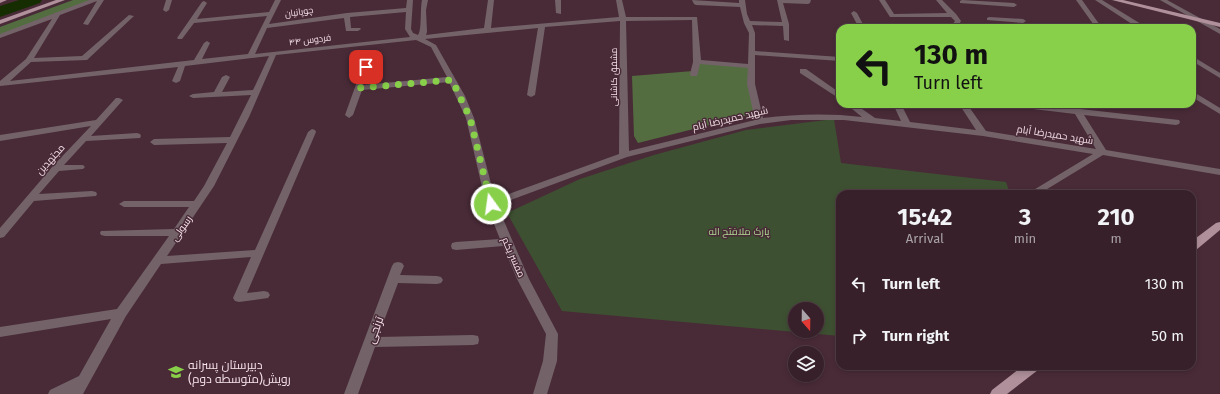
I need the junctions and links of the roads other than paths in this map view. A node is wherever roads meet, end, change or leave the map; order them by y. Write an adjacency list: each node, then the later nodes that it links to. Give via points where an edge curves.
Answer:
1 (4, 0): 20 (main road)
2 (62, 0): 38 (main road)
3 (95, 0): 29 (street)
4 (101, 0): 40 (street)
5 (169, 0): 24 (street)
6 (278, 0): 30 (street)
7 (410, 0): 25 (street)
8 (424, 0): 55 (street, via 424,32)
9 (492, 0): 51 (street)
10 (558, 0): 27 (street)
11 (619, 0): 34 (street, مشفق کاشانی)
12 (695, 0): 23 (street)
13 (808, 0): 41 (street, via 779,0)
14 (882, 0): 32 (street, via 892,16)
15 (939, 0): 32 (street)
16 (1079, 0): 45 (street)
17 (1098, 0): 46 (street)
18 (1115, 0): 36 (main road)
19 (1163, 0): 36 (street)
20 (0, 1)
21 (962, 2): 26 (street)
22 (204, 3): 37 (street)
23 (742, 3): 39 (street)
24 (166, 10)
25 (409, 10): 31 (street, چوپانیان); 55 (street, مفسر یکم, via 408,29 410,34)
26 (1017, 11): 35 (street); 44 (street)
27 (559, 12)
28 (854, 13): 42 (street)
29 (58, 14): 53 (street); 62 (street)
30 (271, 14): 37 (street); 49 (street)
31 (347, 15): 49 (street, چوپانیان); 50 (street, via 348,30)
32 (954, 15): 43 (street)
33 (131, 16): 62 (street, via 84,58)
34 (624, 19): 48 (street, فردوس ۴۴); 64 (street, فردوس ۴۴, via 695,18); 105 (street, مشفق کاشانی)
35 (989, 19)
36 (1197, 20): 47 (main road); 52 (street)
37 (192, 21): 54 (street)
38 (0, 22)
39 (747, 23): 41 (street); 58 (street, via 752,33)
40 (86, 24)
41 (786, 24): 56 (street)
42 (860, 24)
43 (957, 24)
44 (1025, 24)
45 (1096, 24)
46 (1137, 24)
47 (1220, 25)
48 (542, 26): 51 (street, فردوس ۴۴); 80 (street)
49 (264, 27): 60 (street)
50 (358, 29)
51 (488, 30): 55 (street, فردوس ۴۴)
52 (1220, 32)
53 (0, 36)
54 (180, 38)
55 (420, 38): 59 (street, فردوس ۴۴); 73 (street, مفسر یکم, via 434,46)
56 (787, 40)
57 (207, 42): 65 (street)
58 (751, 53): 61 (street); 67 (street)
59 (273, 55): 60 (street, فردوس ۴۴); 77 (street, رسولی)
60 (250, 57): 65 (street, فردوس ۴۴)
61 (836, 59)
62 (29, 60): 75 (street)
63 (1196, 61): 71 (street)
64 (698, 62): 67 (street); 70 (street)
65 (196, 63): 66 (street, فردوس ۴۴)
66 (182, 65): 74 (street); 75 (street, فردوس ۴۴)
67 (751, 66): 93 (street, via 750,84)
68 (366, 67): 76 (street)
69 (803, 70): 79 (street)
70 (694, 74)
71 (1220, 76)
72 (226, 77): 78 (street)
73 (452, 80): 76 (street); 114 (street, مفسر یکم, via 470,118)
74 (176, 81)
75 (1, 84)
76 (358, 88): 91 (street)
77 (256, 92): 78 (street); 102 (street, رسولی)
78 (217, 94): 81 (street)
79 (836, 94)
80 (531, 95)
81 (193, 96)
82 (1196, 96): 90 (street)
83 (119, 100): 94 (street, مجتهدین)
84 (856, 108): 92 (street)
85 (899, 108): 96 (street)
86 (967, 108): 98 (street)
87 (1042, 108): 89 (street)
88 (1076, 108): 89 (street)
89 (1078, 112): 95 (street); 104 (street)
90 (1220, 112)
91 (349, 115)
92 (872, 120): 93 (street, شهید حمیدرضا آبام, via 824,116); 96 (street, شهید حمیدرضا آبام)
93 (760, 121): 105 (street, شهید حمیدرضا آبام)
94 (98, 122): 100 (street); 101 (street, مجتهدین)
95 (1176, 122)
96 (907, 124): 98 (street, شهید حمیدرضا آبام)
97 (312, 132): 122 (street)
98 (983, 133): 104 (street, شهید حمیدرضا آبام)
99 (138, 136): 101 (street)
100 (0, 138)
101 (82, 139): 107 (street, مجتهدین)
102 (233, 140): 103 (street); 113 (street, رسولی)
103 (154, 142)
104 (1102, 152): 108 (street, شهید حمیدرضا آبام); 109 (street)
105 (624, 155): 114 (street, شهید حمیدرضا آبام)
106 (80, 167): 107 (street)
107 (56, 168): 111 (street, مجتهدین)
108 (1220, 172)
109 (1039, 190)
110 (92, 194): 111 (street)
111 (30, 198): 118 (street, مجتهدین)
112 (124, 204): 113 (street)
113 (198, 204): 116 (street, رسولی)
114 (491, 204): 119 (street, مفسر یکم)
115 (1220, 225): 120 (main road)
116 (178, 232): 117 (street); 123 (street, رسولی)
117 (105, 234)
118 (0, 235)
119 (507, 242): 121 (street); 137 (street, مفسر یکم, via 552,334 550,361)
120 (1196, 244)
121 (456, 246)
122 (259, 253): 123 (street); 127 (street, via 239,298)
123 (159, 260): 128 (street, رسولی)
124 (398, 266): 125 (street, ترنجی)
125 (393, 279): 126 (street); 131 (street, ترنجی)
126 (437, 280)
127 (264, 296)
128 (121, 313): 129 (street); 133 (street, رسولی)
129 (0, 332)
130 (473, 340): 131 (street)
131 (370, 342): 136 (street, ترنجی)
132 (1028, 370): 138 (main road)
133 (85, 379): 134 (street); 135 (street, رسولی)
134 (55, 394)
135 (76, 394)
136 (351, 394)
137 (540, 394)
138 (997, 394)

